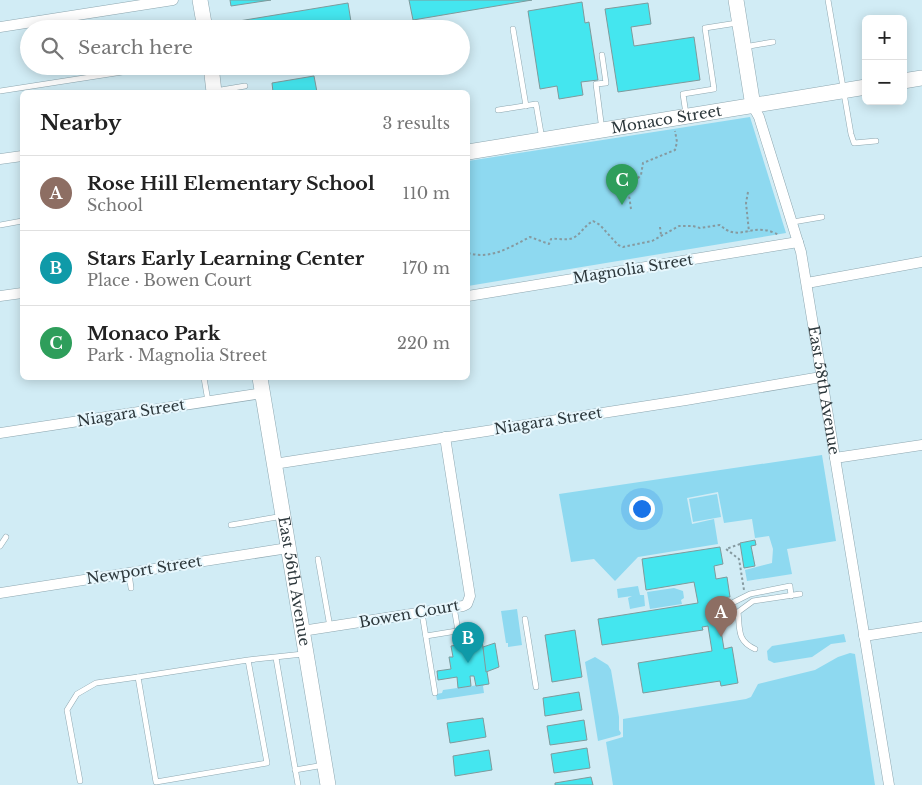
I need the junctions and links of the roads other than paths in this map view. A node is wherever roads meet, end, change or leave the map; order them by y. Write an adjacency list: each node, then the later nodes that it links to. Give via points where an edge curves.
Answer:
1 (173, 0): 5 (street)
2 (200, 0): 6 (street)
3 (736, 0): 7 (street, East 58th Avenue)
4 (828, 0): 22 (lane)
5 (45, 20)
6 (203, 20)
7 (740, 22): 12 (street, East 58th Avenue); 27 (lane, via 705,28 714,89 683,94)
8 (20, 24): 9 (street)
9 (0, 27)
10 (513, 29): 24 (lane)
11 (773, 42): 12 (lane)
12 (744, 47): 25 (street, East 58th Avenue)
13 (602, 55): 28 (lane, via 606,82 596,84)
14 (105, 75): 23 (lane)
15 (212, 75): 20 (street)
16 (922, 78): 17 (street)
17 (907, 80)
18 (245, 86): 21 (lane)
19 (862, 88): 22 (street, Monaco Street)
20 (214, 90)
21 (224, 90)
22 (844, 91): 25 (street, Monaco Street); 30 (lane, via 854,143)
23 (0, 92)
24 (526, 106): 26 (lane); 29 (lane, via 536,104)
25 (753, 106): 27 (street, Monaco Street); 36 (street, East 58th Avenue)
26 (498, 110)
27 (680, 117): 28 (street, Monaco Street)
28 (602, 130): 29 (street, Monaco Street)
29 (542, 140): 31 (street, Monaco Street)
30 (876, 141)
31 (470, 152)
32 (20, 156): 33 (street)
33 (0, 159)
34 (822, 217): 36 (lane)
35 (20, 222): 37 (lane)
36 (793, 222): 38 (street, East 58th Avenue)
37 (0, 225)
38 (798, 242): 40 (street, East 58th Avenue); 43 (street, Magnolia Street)
39 (922, 262): 40 (street)
40 (807, 283): 44 (street, East 58th Avenue)
41 (20, 293): 42 (street)
42 (0, 296)
43 (470, 296)
44 (821, 377): 50 (street, Niagara Street); 52 (street, East 58th Avenue)
45 (204, 380): 48 (lane)
46 (260, 380): 47 (street, East 56th Avenue)
47 (263, 393): 48 (street, Niagara Street); 53 (street, East 56th Avenue)
48 (208, 401): 49 (street, Niagara Street)
49 (0, 433)
50 (445, 437): 53 (street, Niagara Street); 66 (street, Bowen Court, via 470,596 466,604)
51 (922, 445): 52 (street)
52 (835, 458): 75 (street, East 58th Avenue)
53 (274, 464): 54 (street, East 56th Avenue)
54 (283, 516): 55 (lane); 58 (street, East 56th Avenue)
55 (231, 525)
56 (6, 537): 57 (lane)
57 (0, 546)
58 (288, 548): 60 (street, Newport Street); 72 (street, East 56th Avenue)
59 (318, 559): 69 (lane)
60 (129, 573): 61 (lane); 62 (street, Newport Street)
61 (131, 588)
62 (0, 593)
63 (800, 594): 64 (lane)
64 (791, 596): 65 (lane, via 790,586 750,594); 76 (lane, via 753,601 738,612 740,636 745,644)
65 (734, 602)
66 (454, 607): 67 (street, Bowen Court); 73 (lane)
67 (422, 612): 69 (street, Bowen Court); 74 (lane)
68 (525, 619): 81 (lane)
69 (330, 627): 72 (street, Bowen Court)
70 (922, 627): 75 (street)
71 (475, 628): 73 (lane)
72 (302, 631): 77 (street, East 56th Avenue)
73 (458, 631): 74 (lane)
74 (426, 636): 82 (lane)
75 (864, 636): 88 (street, East 58th Avenue)
76 (755, 649)
77 (306, 653): 78 (lane); 83 (street, East 56th Avenue)
78 (276, 658): 79 (lane); 84 (lane)
79 (248, 660): 80 (lane); 80 (lane, via 267,763 156,782)
80 (138, 677): 85 (lane, via 96,683 77,694 68,710)
81 (536, 687)
82 (435, 693)
83 (324, 765): 84 (lane); 87 (street, East 56th Avenue)
84 (295, 770): 86 (lane)
85 (80, 781)
86 (298, 785)
87 (328, 785)
88 (889, 785)

